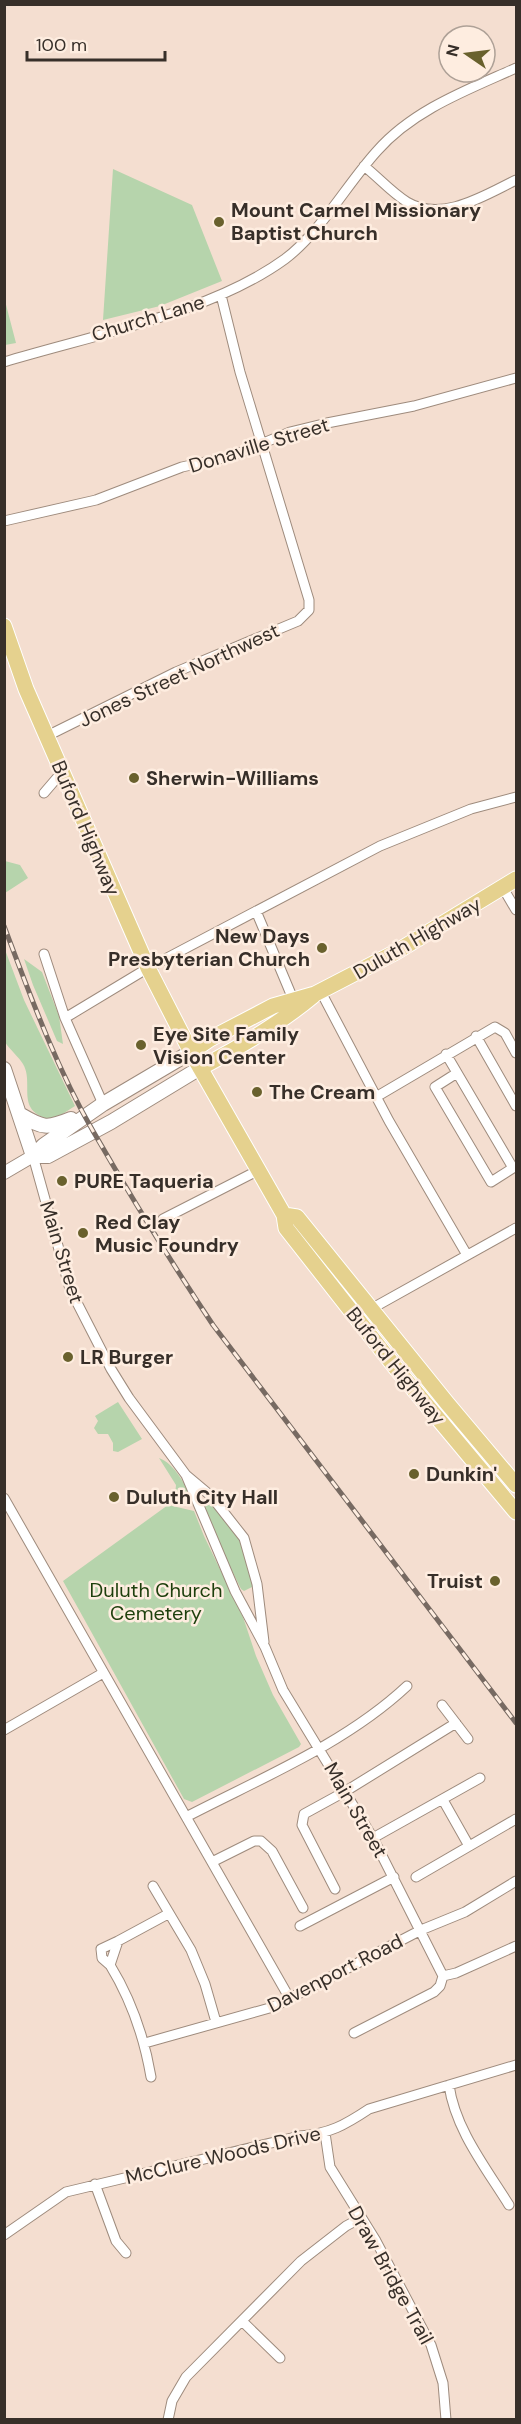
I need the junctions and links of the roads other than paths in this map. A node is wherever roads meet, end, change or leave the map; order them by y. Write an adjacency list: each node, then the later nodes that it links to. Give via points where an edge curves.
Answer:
1 (516, 68): 2 (street, Church Lane, via 409,122)
2 (364, 166): 3 (street, via 408,203 430,211 447,209); 4 (street, Church Lane, via 305,242 284,260)
3 (516, 180)
4 (221, 295): 5 (street, Church Lane); 7 (street)
5 (4, 362)
6 (516, 378): 7 (street, Donaville Street)
7 (262, 442): 8 (street, Donaville Street, via 232,456 182,468 96,500); 10 (street, Jones Street Northwest, via 309,610 298,621 176,672)
8 (4, 521)
9 (4, 626): 10 (main road, Buford Highway)
10 (47, 736): 11 (main road, Buford Highway)
11 (62, 772): 12 (street); 19 (main road, Buford Highway)
12 (44, 793)
13 (516, 797): 17 (street, via 411,831)
14 (516, 879): 15 (main road, Duluth Highway)
15 (502, 888): 16 (street); 20 (main road, Duluth Highway, via 396,952)
16 (516, 910)
17 (256, 911): 19 (street); 21 (street)
18 (44, 954): 22 (street)
19 (148, 968): 22 (street); 24 (main road, Buford Highway)
20 (318, 993): 21 (main road, Duluth Highway); 27 (main road, Duluth Highway, via 262,1034); 30 (street)
21 (293, 999): 24 (main road, Duluth Highway, via 255,1015)
22 (65, 1018): 31 (street)
23 (476, 1036): 25 (street, via 500,1028); 26 (street); 32 (street)
24 (191, 1052): 27 (main road, Buford Highway); 31 (main road)
25 (516, 1053)
26 (446, 1054): 29 (street); 30 (street)
27 (200, 1068): 35 (main road, via 48,1156); 37 (main road, Buford Highway)
28 (4, 1069): 33 (main road, Main Street)
29 (457, 1073): 36 (street); 36 (street, via 435,1087 491,1182)
30 (376, 1097): 43 (street)
31 (103, 1104): 34 (main road)
32 (516, 1106)
33 (21, 1115): 34 (main road, via 50,1127); 35 (main road, Main Street)
34 (85, 1116): 35 (main road)
35 (33, 1156): 38 (street); 48 (street, Main Street, via 75,1299 129,1398)
36 (515, 1167)
37 (257, 1171): 39 (main road, Buford Highway); 40 (street)
38 (4, 1173)
39 (284, 1215): 42 (main road, Buford Highway, via 286,1228); 44 (main road, Buford Highway, via 297,1217)
40 (163, 1219)
41 (516, 1228): 43 (street)
42 (308, 1255): 44 (main road, via 324,1262 350,1299); 45 (main road, Buford Highway)
43 (467, 1255): 44 (street)
44 (371, 1309): 46 (main road, Buford Highway)
45 (353, 1315): 46 (main road, via 364,1316 398,1355); 47 (main road, Buford Highway)
46 (415, 1364): 49 (main road, Buford Highway)
47 (468, 1454): 49 (main road, via 481,1458 506,1488); 51 (main road, Buford Highway)
48 (186, 1475): 52 (street, Main Street, via 211,1496 244,1538); 53 (street, Main Street)
49 (516, 1486)
50 (4, 1498): 55 (street)
51 (516, 1512)
52 (258, 1591): 53 (street); 54 (street, Main Street)
53 (240, 1601): 54 (street, Main Street)
54 (265, 1647): 61 (street, Main Street, via 284,1690)
55 (104, 1673): 59 (street); 65 (street)
56 (407, 1686): 61 (street, via 382,1709)
57 (442, 1705): 58 (street)
58 (456, 1723): 60 (street); 63 (street)
59 (4, 1730)
60 (468, 1739)
61 (319, 1748): 63 (street, Main Street); 65 (street)
62 (480, 1778): 64 (street)
63 (346, 1791): 67 (street, Main Street); 74 (street, via 302,1818)
64 (443, 1800): 67 (street); 68 (street)
65 (186, 1817): 69 (street)
66 (516, 1819): 68 (street)
67 (373, 1838): 70 (street, Main Street)
68 (469, 1846): 71 (street)
69 (212, 1862): 75 (street, via 261,1841 272,1851); 81 (street)
70 (394, 1877): 77 (street); 78 (street, Main Street)
71 (416, 1877)
72 (516, 1881): 78 (street, Davenport Road, via 465,1912)
73 (153, 1886): 76 (street)
74 (335, 1889)
75 (303, 1908)
76 (168, 1914): 82 (street, via 206,1984); 84 (street, via 117,1941 110,1965)
77 (300, 1926)
78 (421, 1929): 80 (street, Main Street); 81 (street, Davenport Road)
79 (516, 1946): 80 (street)
80 (443, 1976): 83 (street, via 434,1992)
81 (290, 1999): 82 (street, Davenport Road)
82 (216, 2022): 84 (street, Davenport Road)
83 (354, 2033)
84 (145, 2043): 86 (street)
85 (516, 2065): 87 (street, McClure Woods Drive)
86 (151, 2077)
87 (449, 2085): 88 (street, McClure Woods Drive, via 369,2109); 90 (street, via 463,2130)
88 (325, 2133): 89 (street, McClure Woods Drive); 91 (street, Draw Bridge Trail, via 330,2167)
89 (95, 2184): 92 (street, McClure Woods Drive, via 66,2192); 93 (street, via 116,2241)
90 (509, 2205)
91 (361, 2217): 94 (street, via 301,2261); 97 (street, Draw Bridge Trail, via 431,2344 443,2383)
92 (4, 2235)
93 (126, 2253)
94 (242, 2321): 95 (street); 96 (street, via 186,2377 172,2401)
95 (280, 2358)
96 (168, 2420)
97 (446, 2420)

